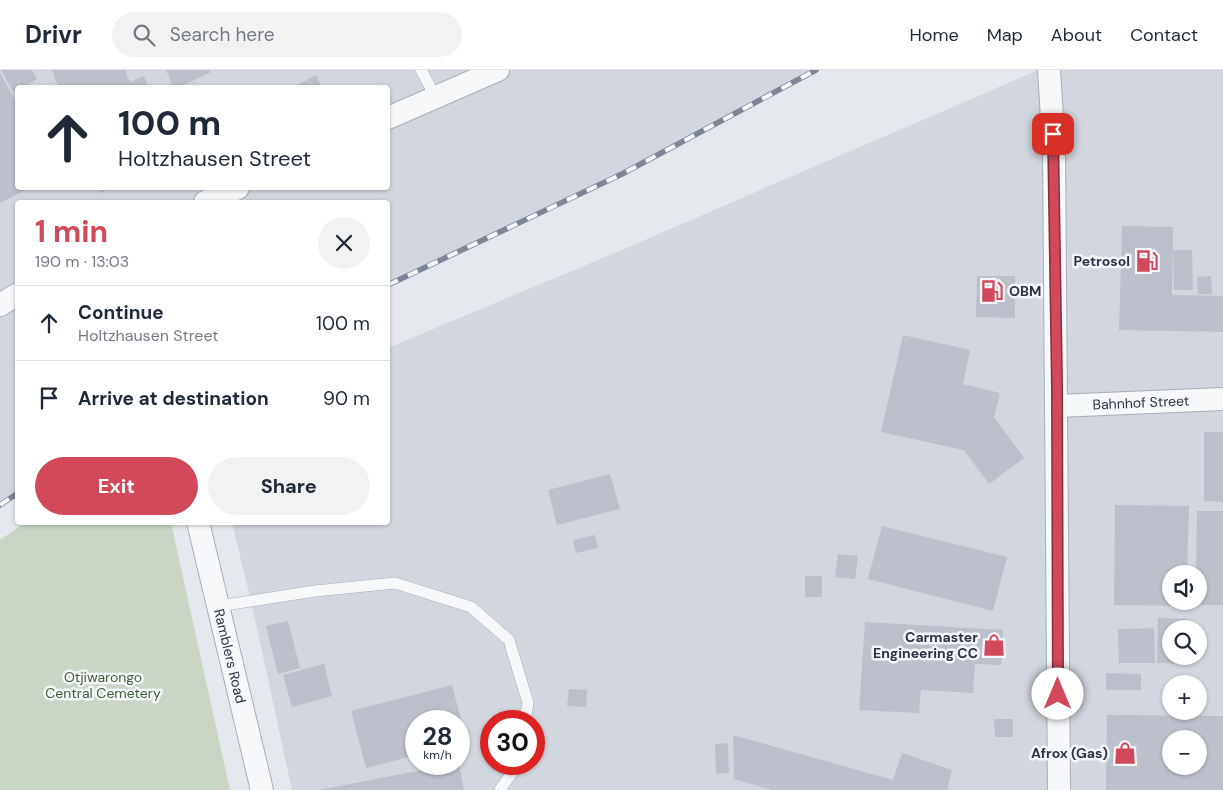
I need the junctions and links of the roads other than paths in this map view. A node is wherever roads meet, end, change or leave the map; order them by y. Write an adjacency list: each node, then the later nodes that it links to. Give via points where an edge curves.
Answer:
1 (421, 70): 4 (lane)
2 (498, 70): 4 (street)
3 (1049, 70): 11 (street, via 1054,150)
4 (435, 96): 5 (street)
5 (390, 117)
6 (233, 190): 7 (street)
7 (210, 200)
8 (15, 296): 9 (street)
9 (0, 305)
10 (1223, 400): 11 (street, Bahnhof Street)
11 (1057, 406): 18 (street)
12 (199, 525): 13 (street, Ramblers Road)
13 (219, 606): 14 (lane, via 395,583 471,607 509,640 528,703); 16 (street, Ramblers Road)
14 (527, 710)
15 (510, 775): 17 (lane)
16 (262, 790)
17 (500, 790)
18 (1059, 790)

